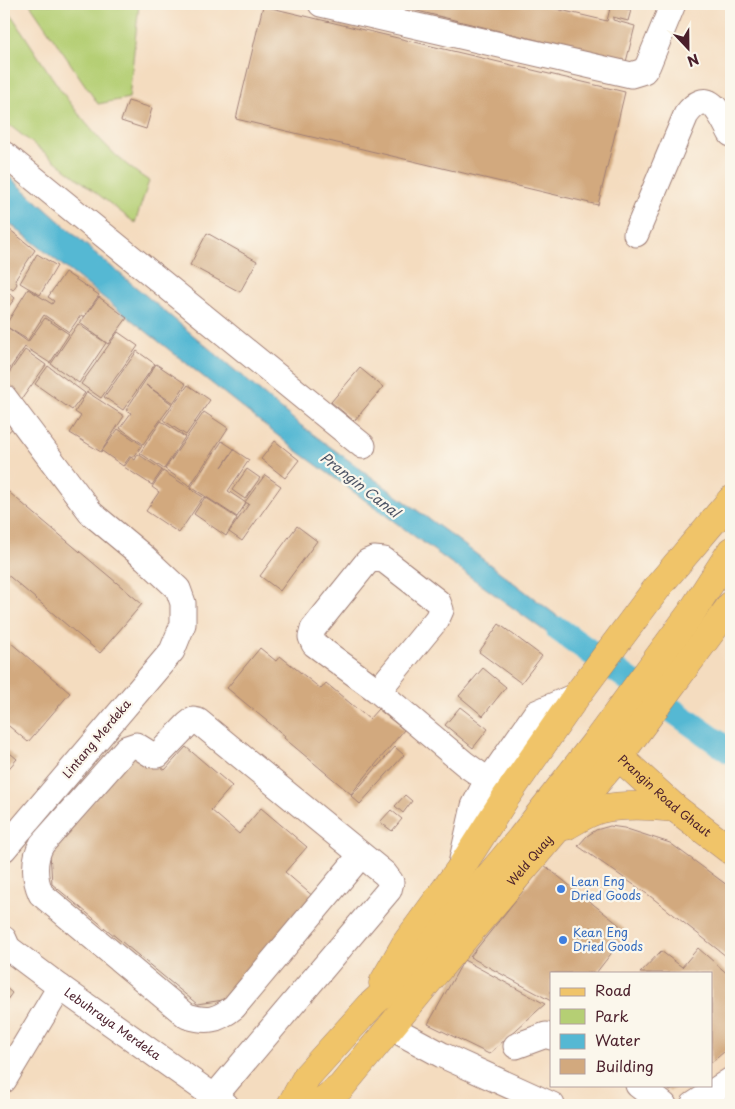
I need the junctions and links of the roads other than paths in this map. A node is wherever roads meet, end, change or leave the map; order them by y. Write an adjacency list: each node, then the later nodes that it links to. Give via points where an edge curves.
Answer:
1 (321, 4): 2 (street, via 631,75 648,65)
2 (673, 4)
3 (731, 134): 5 (street, via 717,108 702,102 693,106 686,115)
4 (4, 154): 7 (street)
5 (636, 234)
6 (4, 397): 20 (street, Lintang Merdeka, via 92,514 178,589 183,624 172,651)
7 (362, 446)
8 (731, 500): 14 (main road, Weld Quay, via 660,584)
9 (731, 551): 11 (main road, Weld Quay)
10 (731, 605): 12 (main road, Weld Quay)
11 (690, 613): 12 (main road); 15 (main road, Weld Quay)
12 (723, 634): 16 (main road, Weld Quay, via 678,678)
13 (378, 691): 13 (street, via 441,610 438,602 384,560 374,558 367,562 313,629 311,637 314,644); 17 (street)
14 (578, 693): 17 (street, via 536,713); 23 (main road, Weld Quay)
15 (598, 739): 16 (main road, Prangin Road Ghaut); 26 (main road, Weld Quay, via 415,965)
16 (619, 756): 18 (main road, Prangin Road Ghaut); 19 (main road, Weld Quay)
17 (489, 781): 23 (street, via 474,806)
18 (676, 808): 19 (main road, via 600,809); 21 (main road, Prangin Road Ghaut)
19 (554, 833): 27 (main road, Weld Quay)
20 (4, 849)
21 (731, 851)
22 (361, 855): 22 (street, via 234,1007 225,1015 211,1020 187,1016 47,900 38,886 35,862 42,844 127,748 136,745 158,756 193,720); 33 (street, via 385,874 391,882 389,890)
23 (460, 869): 26 (main road, Weld Quay, via 406,942)
24 (5, 945): 25 (street, Lebuhraya Merdeka)
25 (60, 987): 30 (street); 33 (street, Lebuhraya Merdeka)
26 (372, 1004): 34 (main road, Weld Quay, via 307,1076)
27 (390, 1027): 35 (main road, Weld Quay, via 341,1087); 36 (street, via 442,1055)
28 (550, 1036): 29 (street, via 546,1034)
29 (516, 1046)
30 (4, 1080)
31 (731, 1080): 38 (street)
32 (639, 1086): 37 (street)
33 (220, 1101)
34 (291, 1105)
35 (317, 1105)
36 (552, 1105)
37 (664, 1105)
38 (694, 1105)

